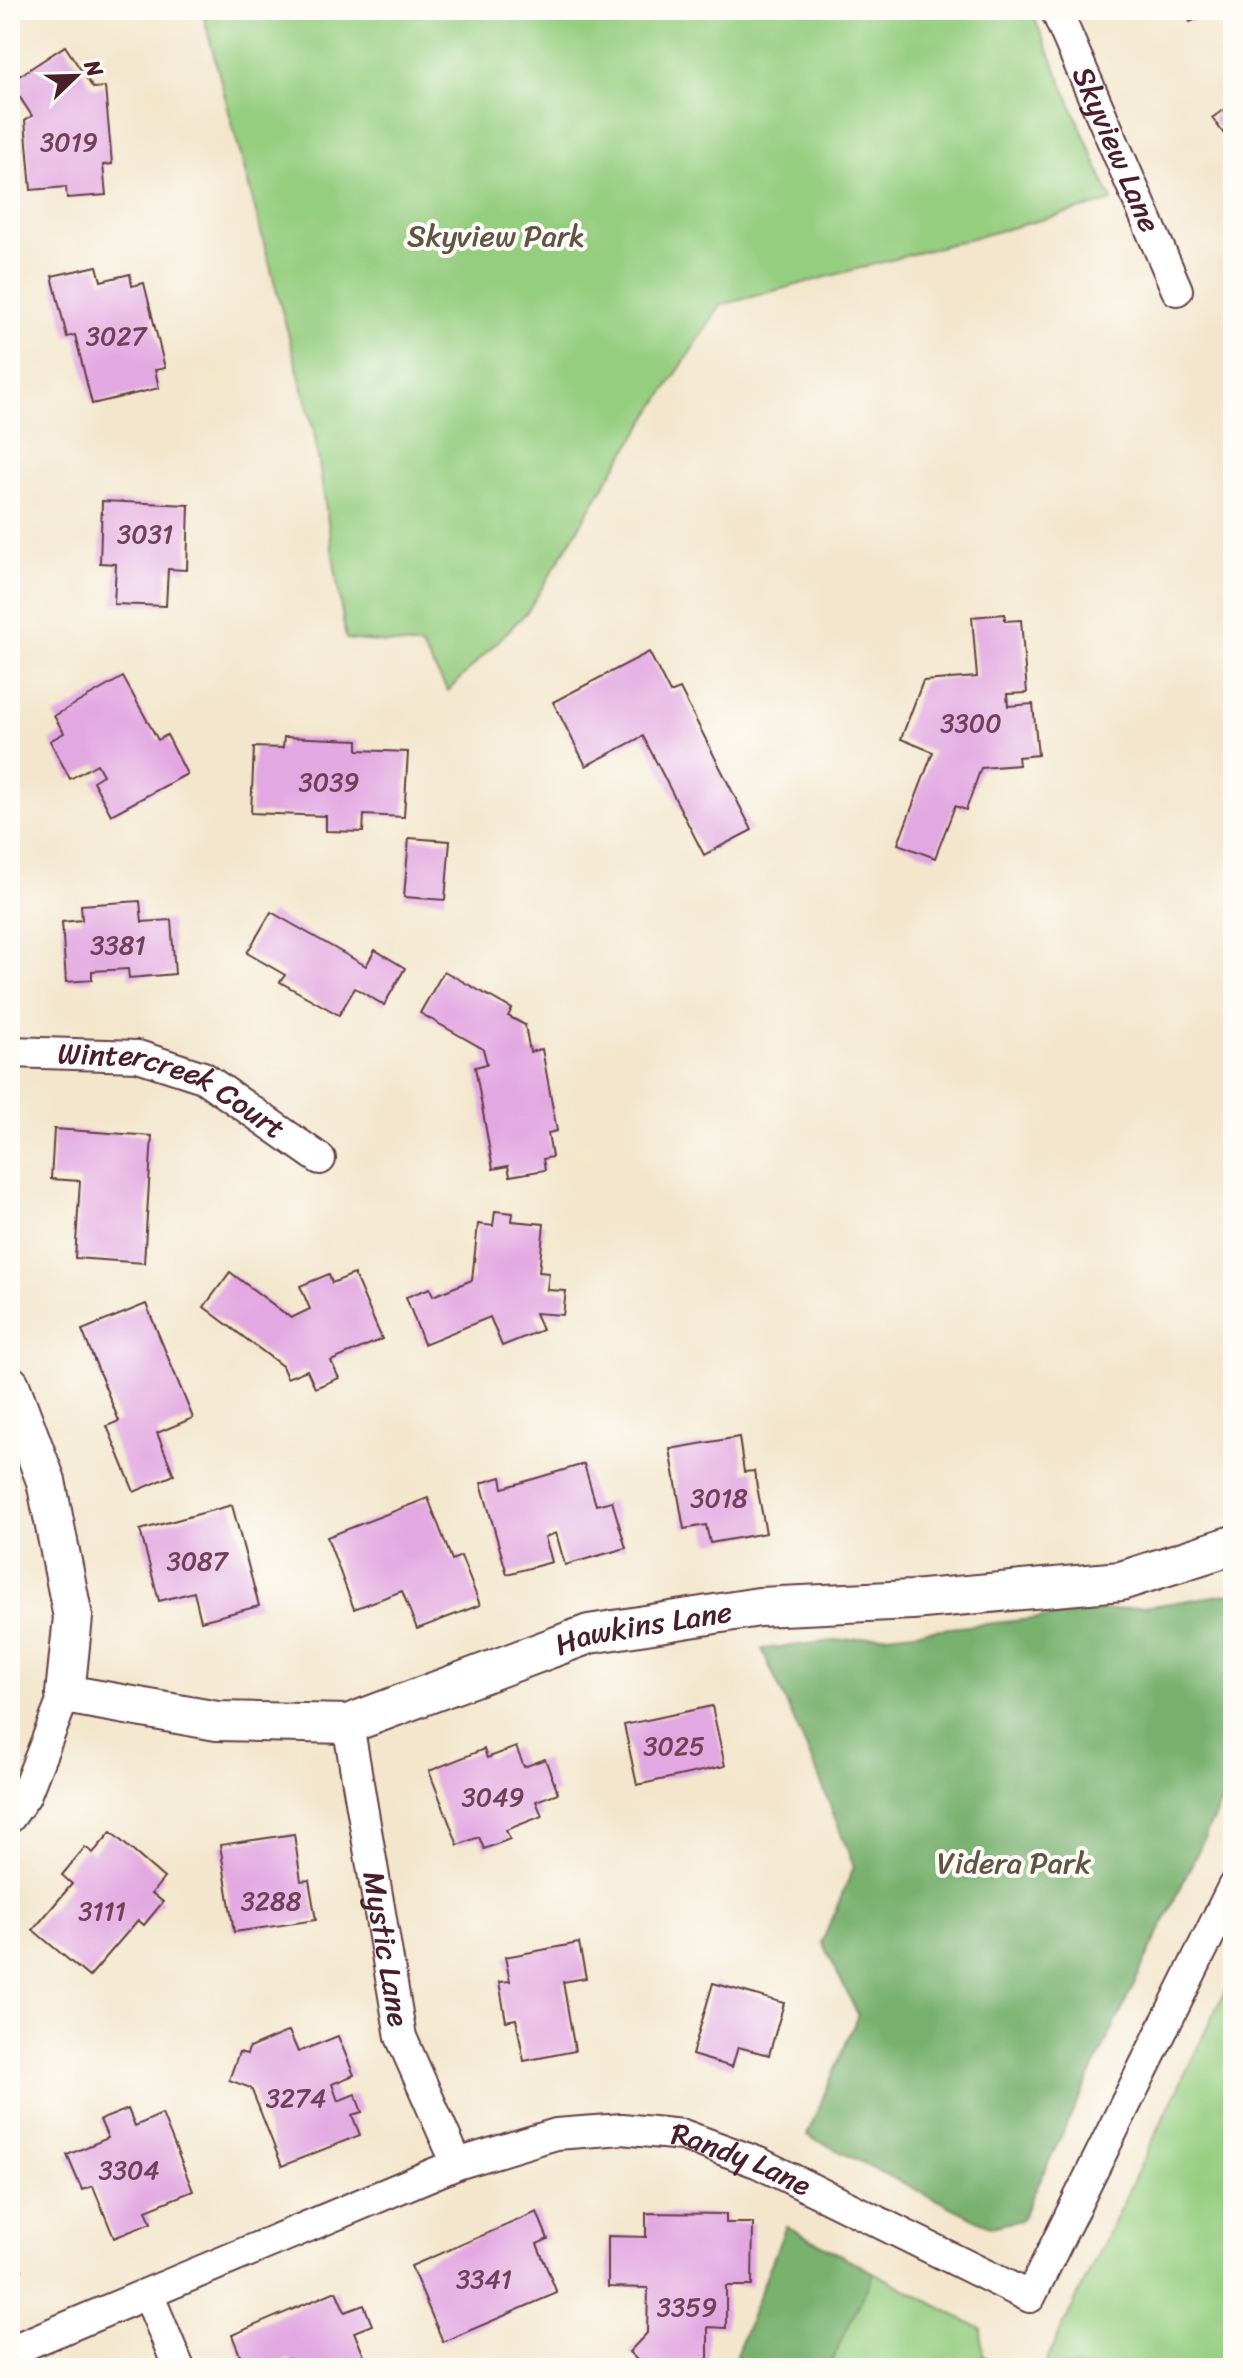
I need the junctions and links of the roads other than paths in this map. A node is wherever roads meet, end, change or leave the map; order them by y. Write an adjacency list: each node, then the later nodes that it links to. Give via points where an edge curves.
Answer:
1 (1056, 10): 2 (street, Skyview Lane)
2 (1177, 290)
3 (10, 1052): 4 (street, Wintercreek Court, via 138,1056 203,1077)
4 (320, 1159)
5 (10, 1385): 7 (street, via 46,1481 73,1617)
6 (1233, 1545): 8 (street, Hawkins Lane, via 1121,1581 759,1607 589,1634)
7 (65, 1694): 8 (street, Hawkins Lane, via 217,1721); 9 (street, via 25,1796)
8 (348, 1724): 11 (street, Mystic Lane, via 401,2037)
9 (10, 1817)
10 (1233, 1887): 11 (street, Randy Lane, via 1030,2297 759,2163 683,2135 622,2129 556,2134)
11 (457, 2164): 12 (street, Randy Lane)
12 (148, 2294): 13 (street, Randy Lane); 14 (street)
13 (10, 2351)
14 (179, 2368)

